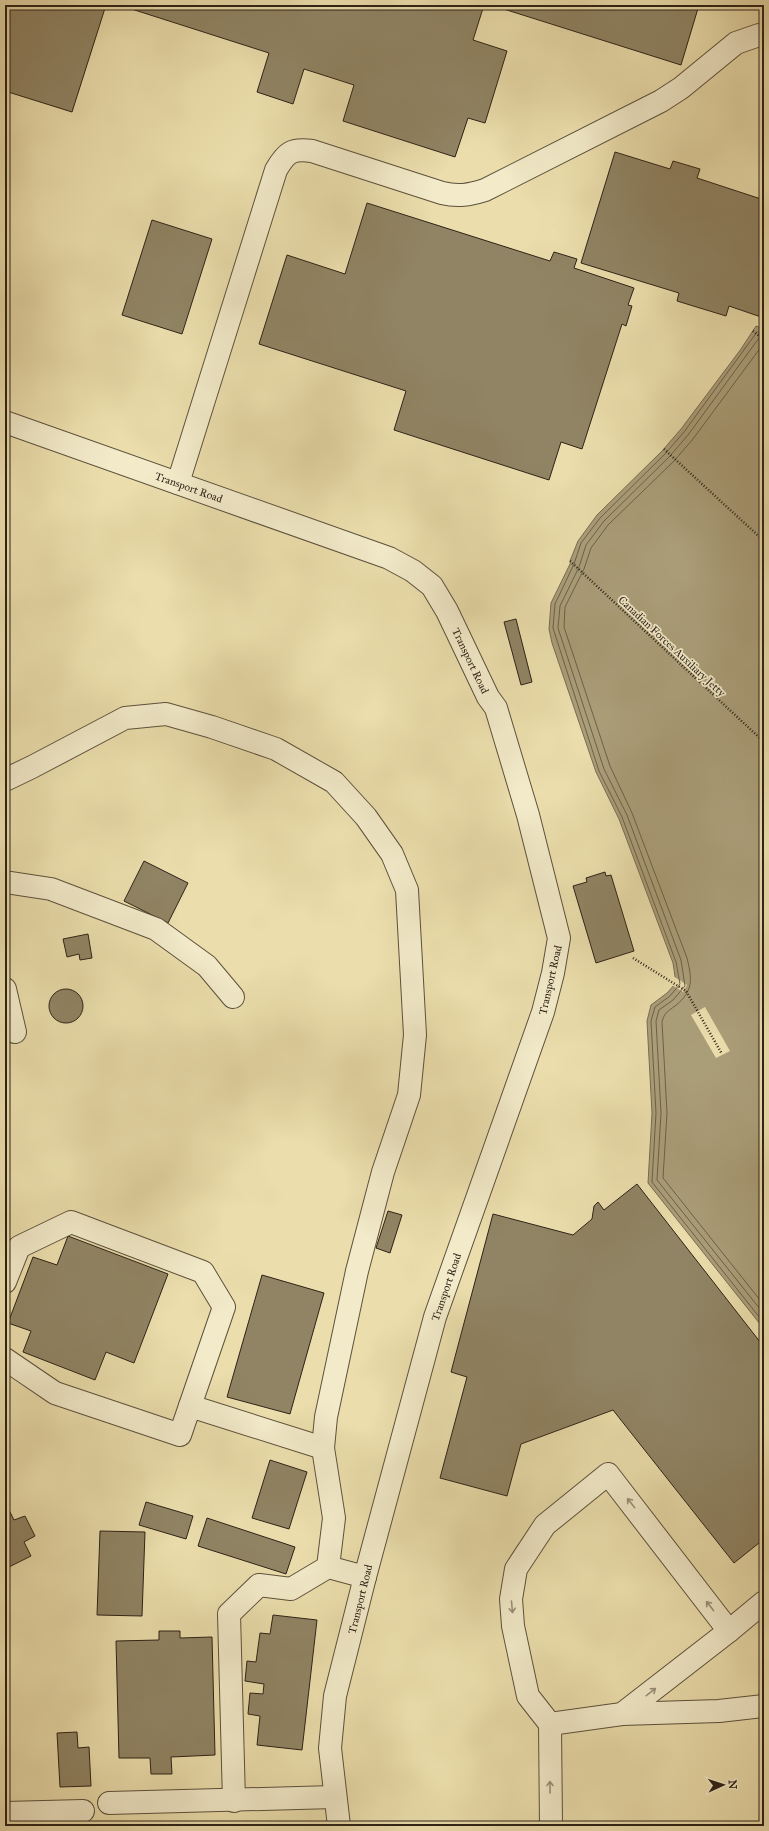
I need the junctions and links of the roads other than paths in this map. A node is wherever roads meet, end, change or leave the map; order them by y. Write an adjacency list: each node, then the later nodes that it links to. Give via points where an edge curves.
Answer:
1 (764, 36): 3 (lane, via 759,35 736,43 661,101 485,190 472,194 457,196 442,193 312,151 298,149 284,156 276,170)
2 (5, 422): 3 (lane, Transport Road)
3 (178, 483): 14 (lane, Transport Road, via 389,558 413,571 432,586 496,708 528,815 559,938 543,1012 435,1317)
4 (5, 780): 12 (lane, via 125,718 166,714 276,749 334,782 366,817 392,854 407,890 416,1035 409,1095 383,1172 357,1271 326,1417)
5 (5, 882): 7 (lane, via 51,889 156,929 206,966)
6 (5, 990): 8 (lane)
7 (232, 997)
8 (16, 1032)
9 (5, 1282): 11 (lane, via 19,1247 71,1222 203,1272 224,1307)
10 (5, 1359): 11 (lane, via 55,1393 180,1436)
11 (190, 1406): 12 (lane)
12 (323, 1448): 13 (lane, via 334,1518)
13 (328, 1567): 14 (lane); 21 (lane, via 291,1589 259,1585 229,1614)
14 (365, 1576): 20 (lane, Transport Road, via 335,1696 330,1748)
15 (764, 1602): 16 (lane)
16 (729, 1631): 18 (lane, one-way to 16); 19 (lane, one-way to 19, via 608,1474 545,1525 516,1569 511,1599 513,1626 528,1696)
17 (764, 1706): 18 (lane, via 719,1712)
18 (622, 1714): 19 (lane)
19 (550, 1724): 26 (lane, one-way to 19)
20 (334, 1797): 21 (lane); 25 (lane, Transport Road)
21 (234, 1800): 22 (lane)
22 (109, 1803)
23 (83, 1810): 24 (lane)
24 (5, 1813)
25 (339, 1826)
26 (551, 1826)

